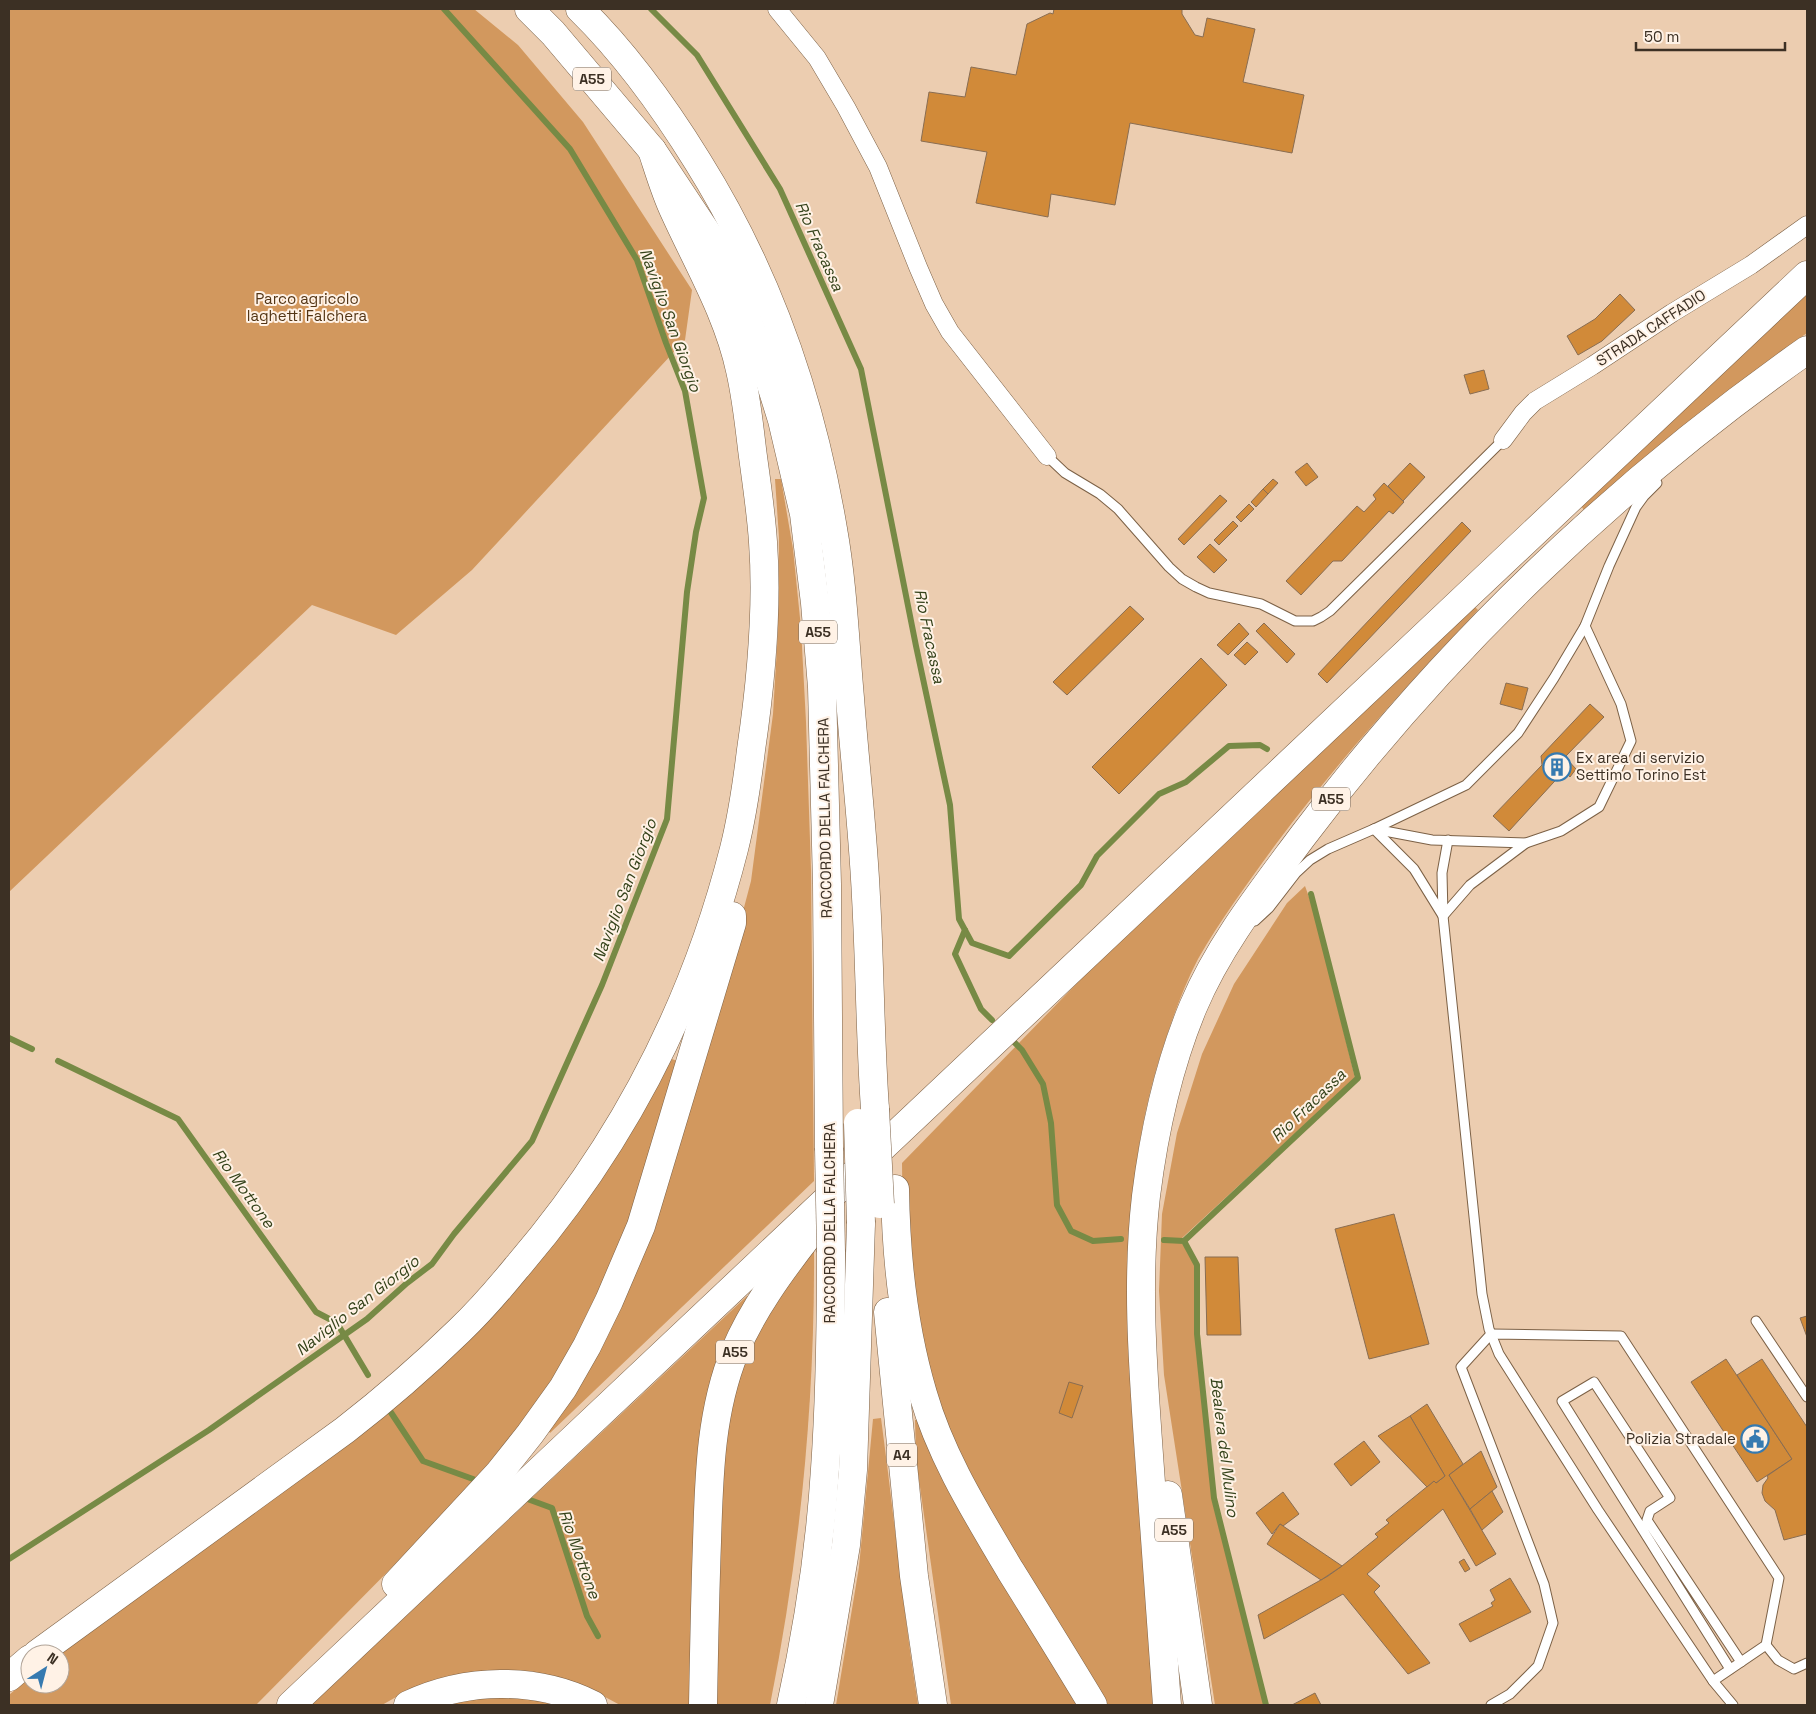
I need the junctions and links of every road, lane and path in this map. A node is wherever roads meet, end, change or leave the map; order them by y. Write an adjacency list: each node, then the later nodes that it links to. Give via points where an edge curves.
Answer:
1 (529, 9): 4 (highway, RACCORDO DELLA FALCHERA / A55)
2 (580, 9): 19 (highway, RACCORDO DELLA FALCHERA / A55, via 672,120 710,180 750,255 774,312 810,418 834,531 844,616 866,892)
3 (777, 9): 10 (street, via 816,58 846,107 878,167 934,304 950,332)
4 (652, 150): 13 (highway, via 672,206 726,320 740,369 749,425 763,544 764,596 762,661); 38 (highway, RACCORDO DELLA FALCHERA / A55, bridge, via 721,254 764,362 782,420 804,514 816,603 826,865 830,1356 818,1539)
5 (1807, 225): 9 (street, STRADA CAFFADIO, via 1751,266 1535,401)
6 (1807, 275): 20 (highway, A55)
7 (1799, 356): 8 (lane); 18 (highway, A55, via 1652,469 1549,562 1470,641 1375,745 1329,801 1258,895)
8 (1749, 405)
9 (1503, 440): 10 (lane, via 1322,618 1306,622 1295,621 1261,604 1209,593 1182,579 1118,509 1065,473)
10 (1048, 456)
11 (1667, 474): 12 (lane, via 1636,507)
12 (1585, 626): 14 (lane, via 1518,733 1466,785); 16 (lane, via 1621,704 1631,741 1599,807 1561,831)
13 (748, 772): 26 (highway, via 735,846 701,958 676,1021 603,1154 537,1244 461,1330 388,1396 292,1470); 34 (highway, via 732,923 641,1226 587,1346 563,1388 499,1473)
14 (1374, 829): 15 (lane); 17 (lane, via 1414,869); 18 (lane, via 1310,860 1269,908)
15 (1448, 840): 16 (lane); 17 (lane, via 1442,873)
16 (1526, 843): 17 (lane, via 1470,886)
17 (1443, 916): 23 (lane, via 1482,1294)
18 (1222, 951): 25 (highway, A55, via 1194,1005 1178,1046 1153,1153 1146,1197 1141,1288)
19 (871, 1044): 21 (highway, A4, bridge)
20 (958, 1076): 34 (highway); 37 (highway, A55, via 814,1229 768,1288 735,1352 714,1429 709,1473)
21 (879, 1205): 39 (highway, RACCORDO DELLA FALCHERA, via 846,1545); 40 (highway, A4, via 914,1576); 41 (highway, via 896,1242 903,1308 912,1352 936,1431 972,1507)
22 (1756, 1321): 24 (lane)
23 (1491, 1334): 27 (lane, via 1621,1336 1779,1578); 33 (lane, via 1499,1354 1598,1510); 44 (lane, via 1461,1367 1544,1584 1553,1623 1538,1666 1510,1694)
24 (1807, 1397)
25 (1146, 1406): 42 (highway); 43 (highway, A55, via 1170,1503)
26 (51, 1644)
27 (1766, 1645): 28 (lane); 29 (lane, via 1778,1660 1794,1669)
28 (1741, 1662): 31 (lane); 31 (lane, via 1647,1520 1650,1511 1670,1498 1594,1382 1562,1401)
29 (1807, 1663)
30 (20, 1668): 32 (highway)
31 (1730, 1669): 33 (lane)
32 (9, 1677)
33 (1713, 1681): 45 (lane)
34 (289, 1705)
35 (408, 1705): 36 (highway, via 440,1692 485,1684 534,1685 560,1691)
36 (593, 1705)
37 (704, 1705)
38 (791, 1705)
39 (819, 1705)
40 (933, 1705)
41 (1094, 1705)
42 (1167, 1705)
43 (1198, 1705)
44 (1491, 1705)
45 (1732, 1705)

